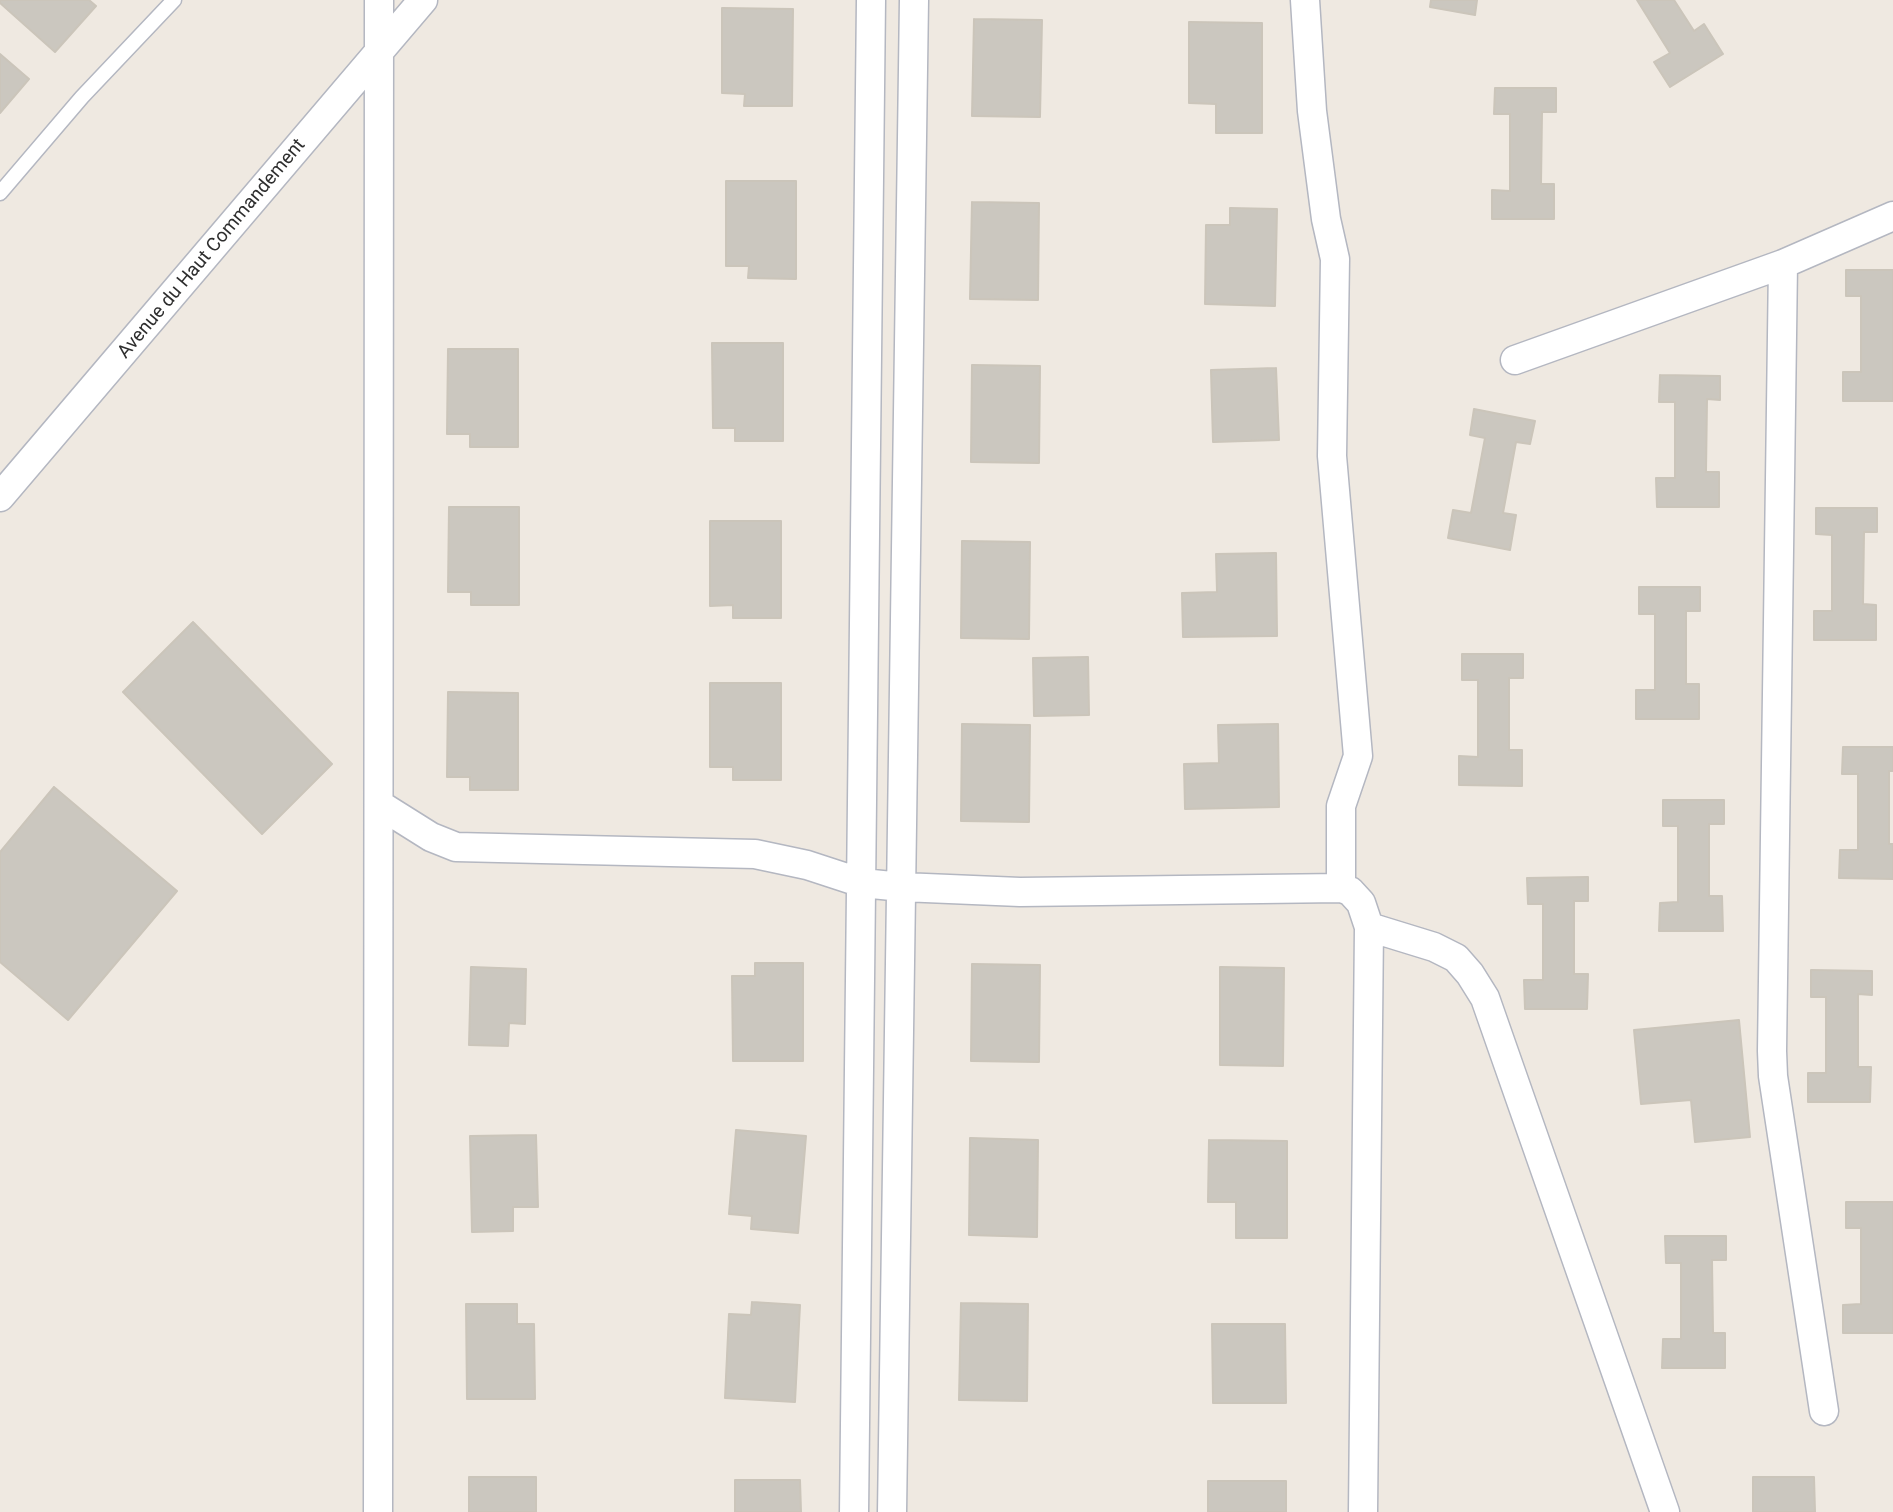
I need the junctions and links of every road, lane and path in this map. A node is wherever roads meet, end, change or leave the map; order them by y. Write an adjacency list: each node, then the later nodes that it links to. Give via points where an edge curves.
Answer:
1 (174, 0): 8 (lane)
2 (379, 0): 7 (street)
3 (423, 0): 7 (street, Avenue du Haut Commandement)
4 (871, 0): 14 (street)
5 (914, 0): 15 (street)
6 (1305, 0): 16 (street, via 1312,111 1335,259 1332,456 1358,756 1341,806)
7 (378, 54): 12 (street, Avenue du Haut Commandement); 13 (street)
8 (0, 193)
9 (1893, 216): 10 (street)
10 (1783, 264): 11 (street); 18 (street, via 1772,1051)
11 (1516, 360)
12 (0, 496)
13 (380, 805): 14 (street, via 430,837 456,847 755,854); 19 (street)
14 (862, 883): 15 (street); 20 (street)
15 (902, 887): 16 (street, via 1020,892); 21 (street)
16 (1341, 888): 17 (street, via 1361,903)
17 (1369, 927): 22 (street); 23 (street, via 1456,958 1485,998)
18 (1824, 1411)
19 (378, 1512)
20 (854, 1512)
21 (892, 1512)
22 (1363, 1512)
23 (1665, 1512)

